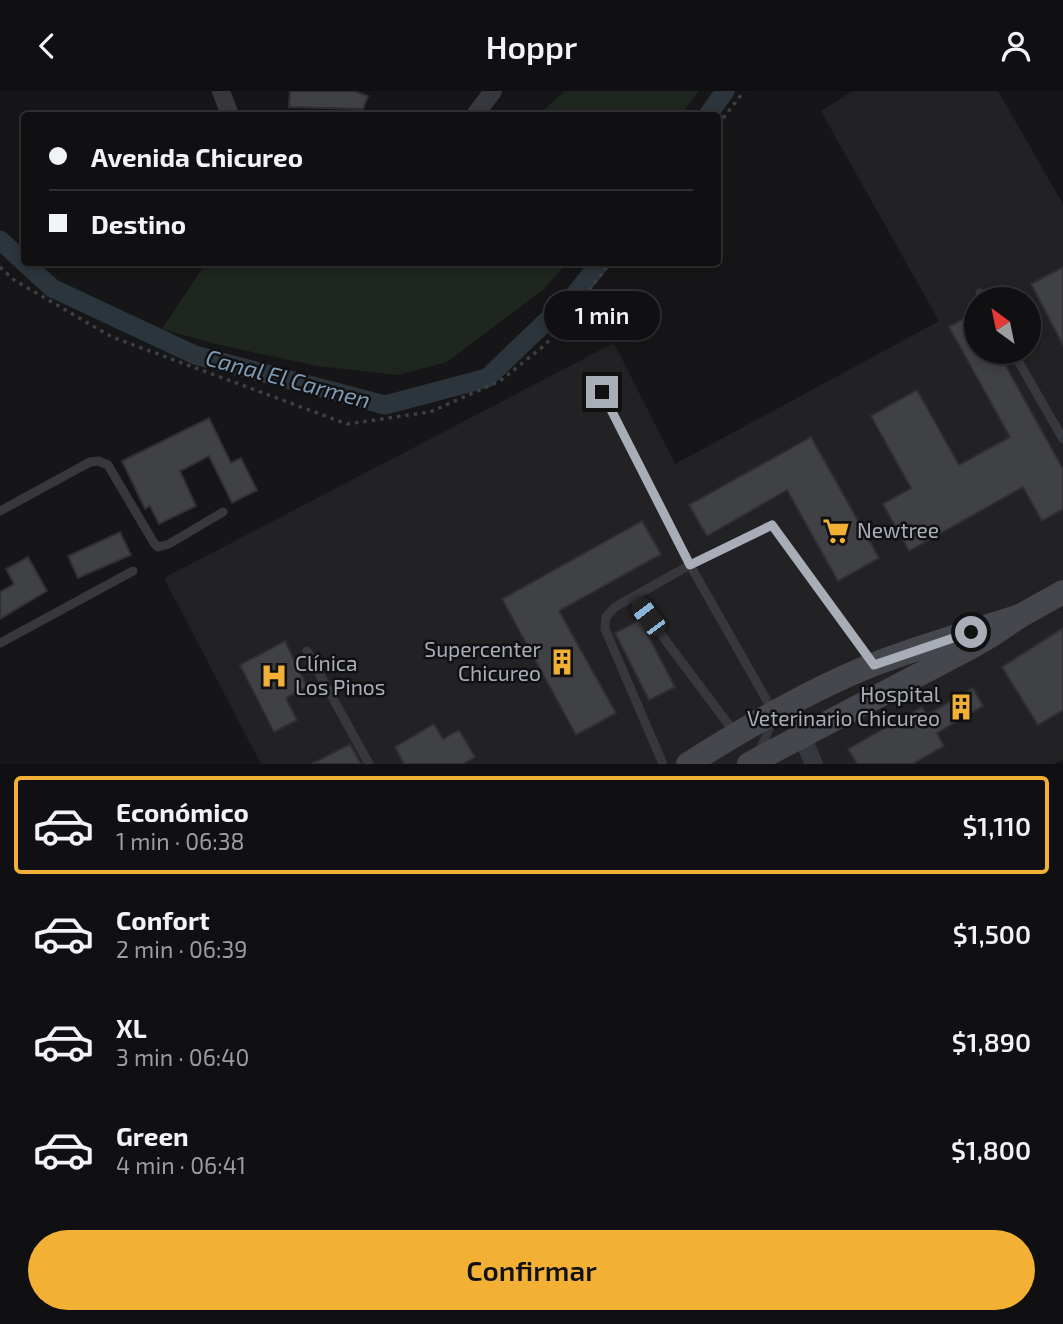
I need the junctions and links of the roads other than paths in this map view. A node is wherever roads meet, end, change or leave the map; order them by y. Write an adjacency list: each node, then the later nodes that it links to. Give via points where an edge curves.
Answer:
1 (221, 91): 3 (street)
2 (493, 91): 4 (street)
3 (229, 112)
4 (477, 112)
5 (1020, 364): 7 (lane)
6 (602, 392): 10 (lane)
7 (1063, 439)
8 (0, 511): 9 (lane, via 98,461 108,465 158,547)
9 (222, 512)
10 (690, 565): 13 (lane); 17 (lane, via 772,525); 18 (lane)
11 (133, 572): 15 (lane)
12 (1063, 592): 14 (main road)
13 (633, 597): 20 (lane); 23 (lane, via 606,617 605,629)
14 (1020, 616): 17 (main road); 19 (main road)
15 (0, 643)
16 (307, 650): 22 (lane)
17 (874, 665): 18 (main road)
18 (774, 713): 19 (lane, via 781,720 799,722); 20 (main road); 25 (lane)
19 (840, 717): 21 (main road)
20 (736, 735): 24 (main road)
21 (802, 737): 25 (main road); 26 (street)
22 (369, 764)
23 (663, 764)
24 (688, 764)
25 (750, 764)
26 (814, 764)

